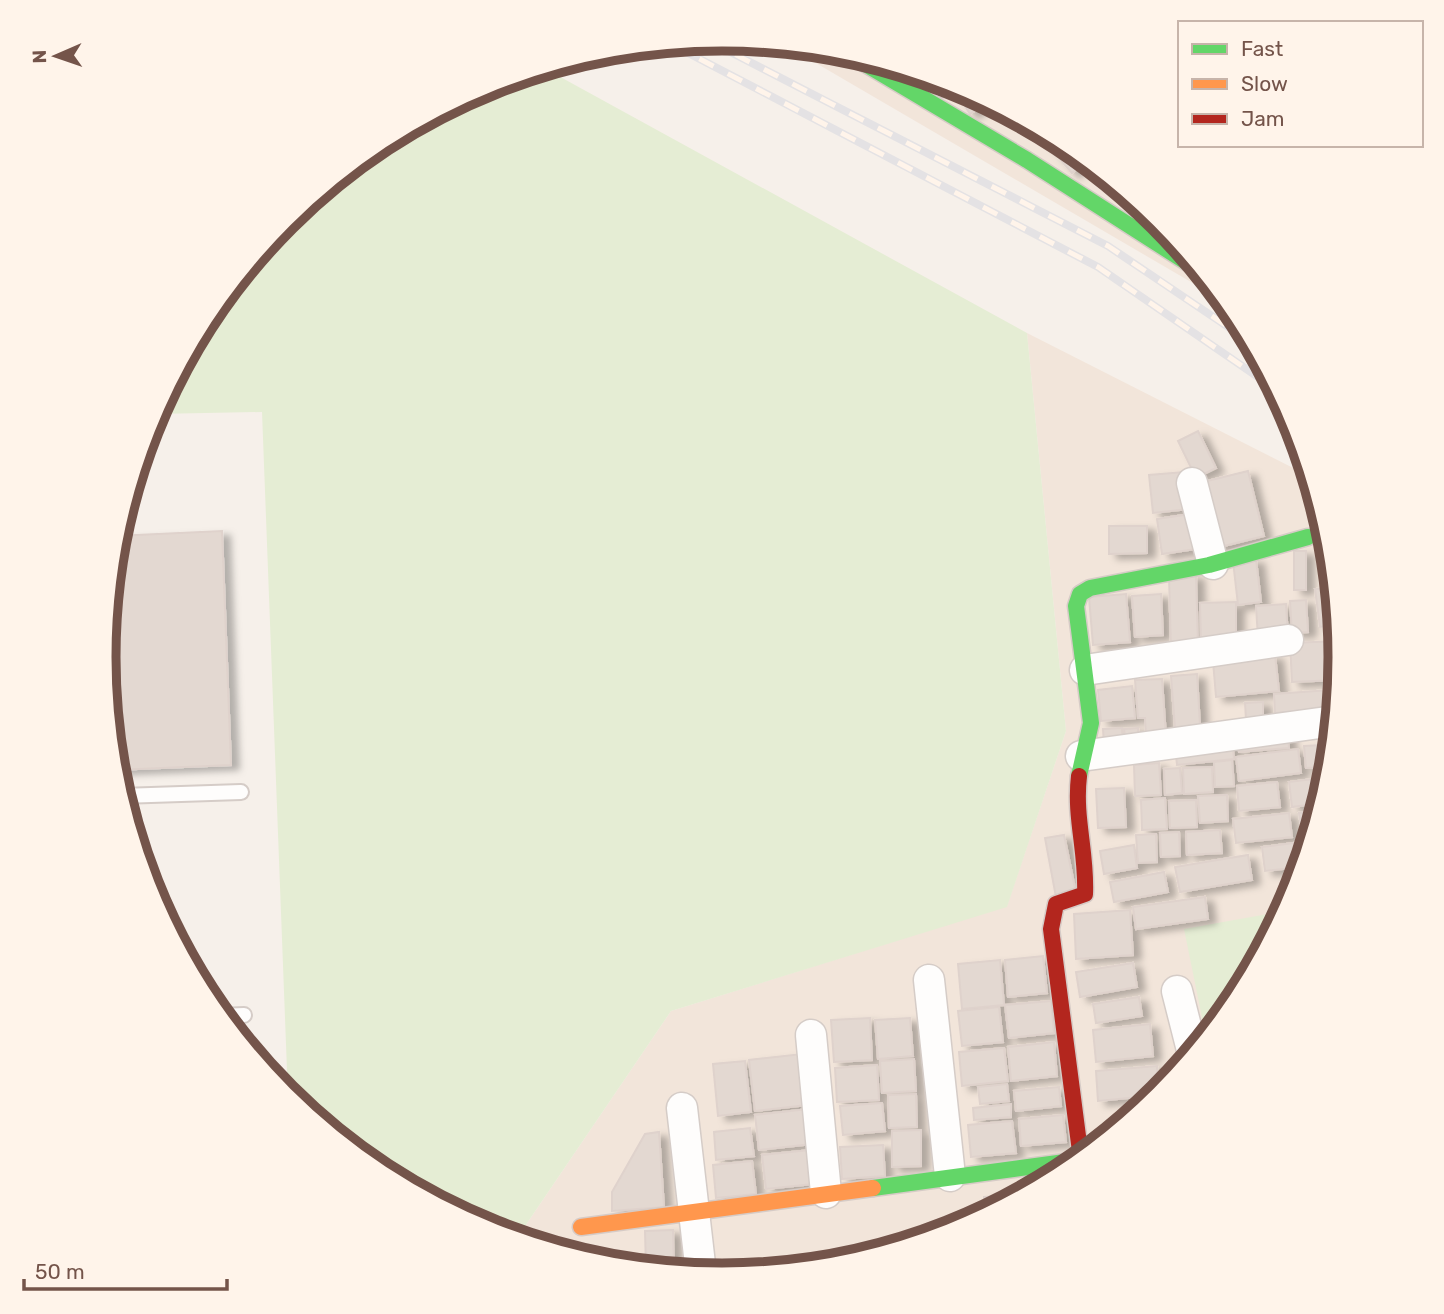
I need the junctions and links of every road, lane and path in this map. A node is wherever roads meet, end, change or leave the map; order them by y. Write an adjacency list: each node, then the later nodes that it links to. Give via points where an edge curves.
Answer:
1 (957, 98): 2 (street)
2 (1172, 251)
3 (1192, 483): 5 (street)
4 (1308, 537): 5 (street)
5 (1213, 564): 7 (street, via 1090,587 1080,594 1076,606)
6 (1288, 640): 7 (street)
7 (1085, 670): 9 (street, via 1091,723)
8 (1324, 723): 9 (street)
9 (1082, 756): 19 (street, via 1075,806 1085,894 1056,904 1051,929)
10 (241, 792): 11 (lane)
11 (132, 796)
12 (929, 980): 21 (street)
13 (1177, 991): 17 (street)
14 (233, 1015): 15 (lane)
15 (244, 1015)
16 (811, 1035): 22 (street)
17 (1190, 1042)
18 (682, 1108): 23 (street)
19 (1078, 1147)
20 (1057, 1162): 21 (street)
21 (950, 1176): 22 (street)
22 (826, 1193): 23 (street)
23 (692, 1214): 24 (street); 25 (street)
24 (581, 1227)
25 (699, 1262)

